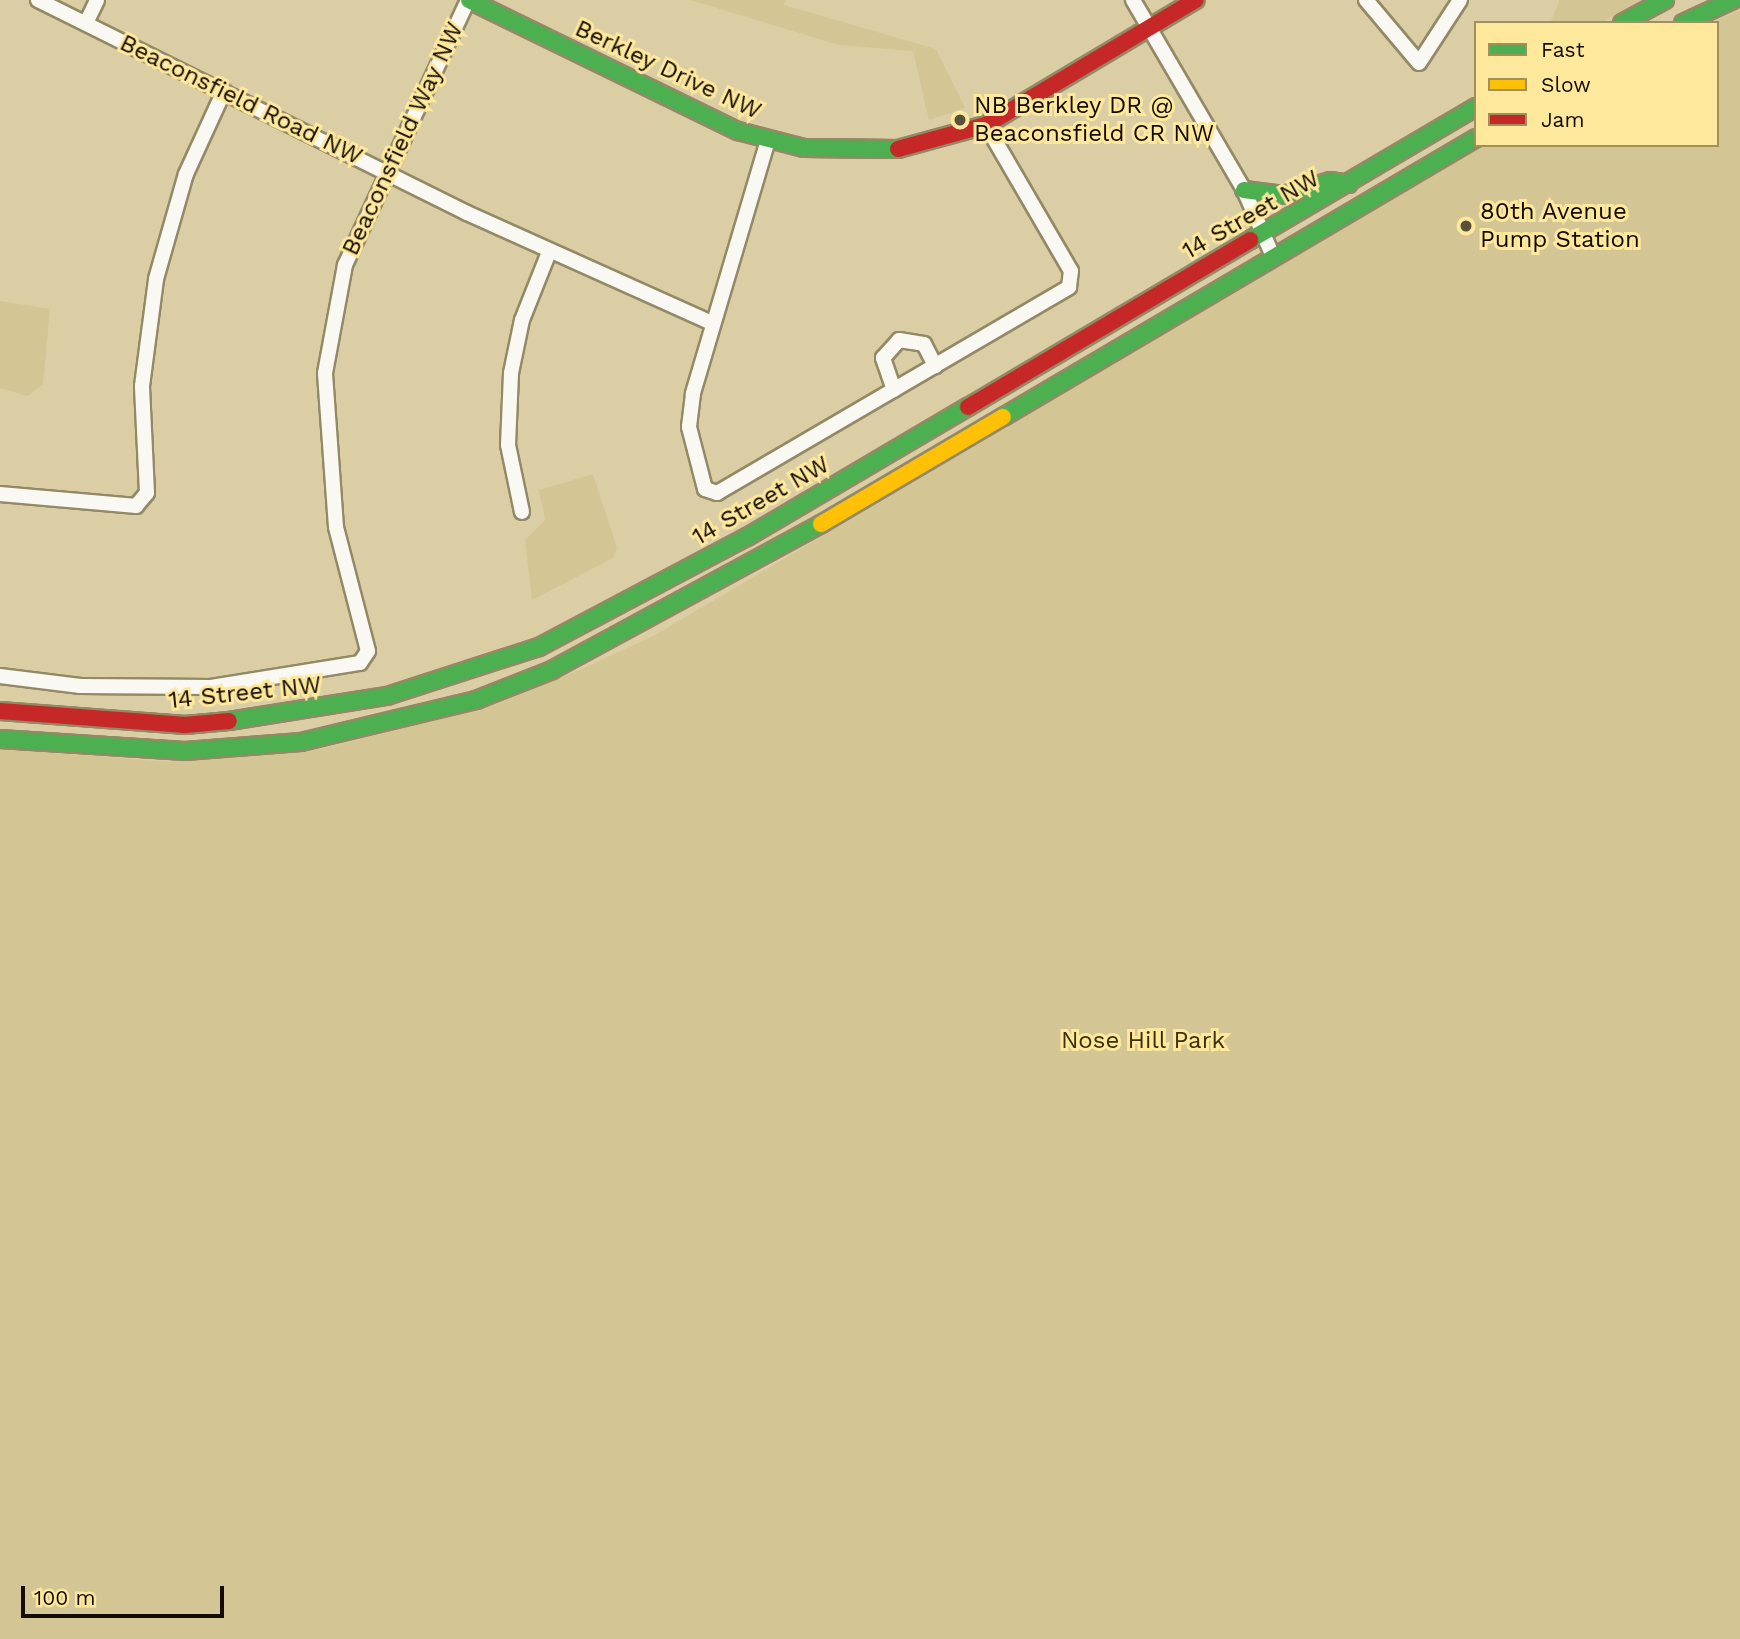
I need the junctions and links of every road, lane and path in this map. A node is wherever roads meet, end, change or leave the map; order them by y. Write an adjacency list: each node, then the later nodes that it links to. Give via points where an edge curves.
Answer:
1 (38, 0): 12 (street, Beaconsfield Road NW)
2 (97, 0): 12 (street)
3 (468, 0): 18 (main road, Berkley Drive NW); 19 (street, Beaconsfield Way NW)
4 (1133, 0): 13 (street)
5 (1196, 0): 13 (main road, Berkley Drive NW)
6 (1366, 0): 7 (street, via 1419,63)
7 (1460, 0)
8 (1665, 0): 10 (main road)
9 (1733, 0): 11 (main road)
10 (1626, 21)
11 (1687, 21)
12 (86, 23): 14 (street, Beaconsfield Road NW)
13 (1151, 29): 16 (main road, Berkley Drive NW); 21 (street)
14 (224, 92): 19 (street, Beaconsfield Road NW); 28 (street, via 186,174 156,279 142,386 147,493 136,506)
15 (1474, 108): 20 (main road, 14 Street NW)
16 (986, 125): 18 (main road, Berkley Drive NW, via 860,152); 26 (street, via 1071,271 1069,287)
17 (1474, 139): 24 (main road, 14 Street NW)
18 (768, 140): 25 (street)
19 (384, 170): 23 (street, Beaconsfield Road NW); 30 (street, Beaconsfield Way NW, via 345,265 325,373 336,527 368,651 360,663 277,681 163,688)
20 (1350, 184): 21 (main road, via 1330,181 1284,195); 22 (main road, 14 Street NW)
21 (1244, 190): 22 (street)
22 (1265, 233): 24 (street); 31 (main road, 14 Street NW, via 747,537 539,647 400,692 300,714 185,725)
23 (549, 252): 25 (street, Beaconsfield Road NW); 29 (street, via 522,320 511,373 508,445)
24 (1272, 254): 32 (main road, 14 Street NW, via 640,628 489,695 301,742 186,751)
25 (712, 323): 27 (street, via 689,427 705,489 717,493)
26 (936, 366): 27 (street); 27 (street, via 924,344 899,340 883,358)
27 (894, 390)
28 (0, 494)
29 (522, 512)
30 (0, 676)
31 (0, 711)
32 (0, 738)

